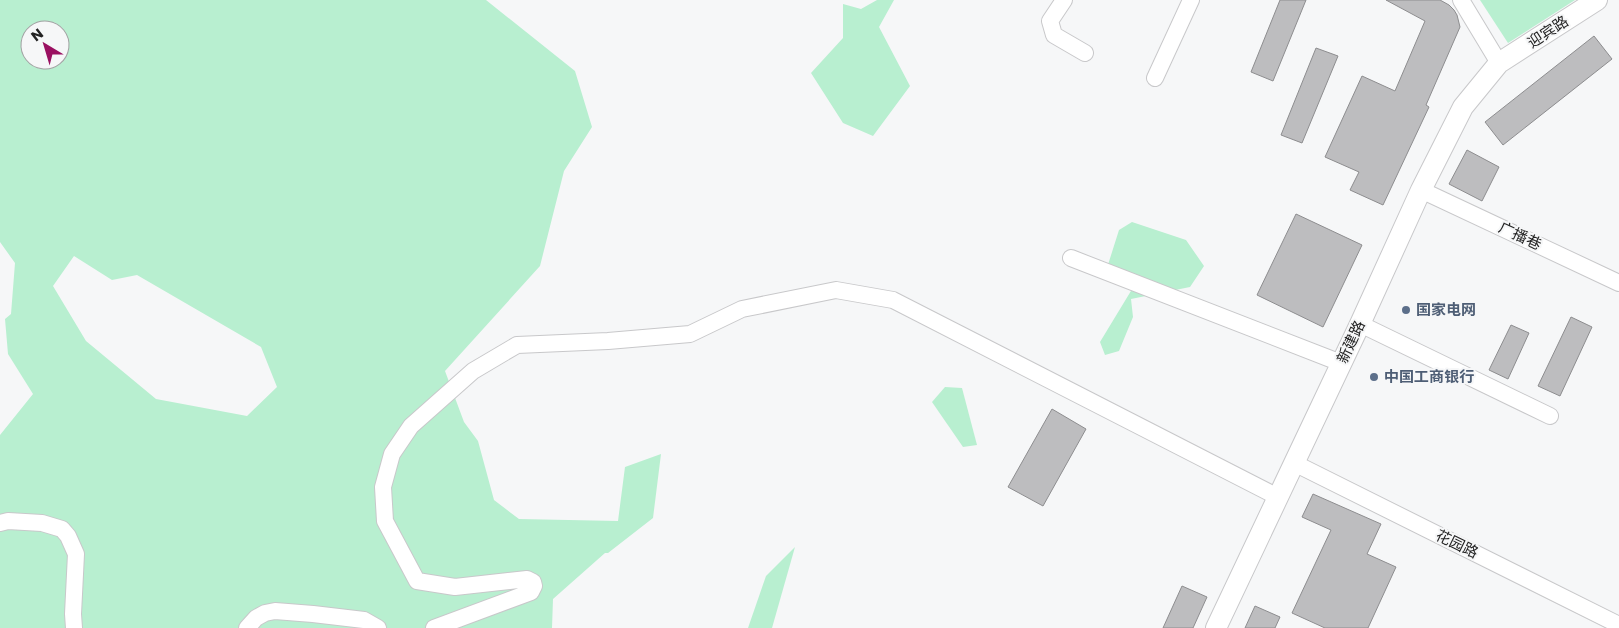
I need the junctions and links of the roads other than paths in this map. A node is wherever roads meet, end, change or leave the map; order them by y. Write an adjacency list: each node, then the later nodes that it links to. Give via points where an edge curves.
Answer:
1 (1064, 0): 5 (street, via 1050,21 1054,35)
2 (1190, 0): 7 (street)
3 (1461, 0): 6 (street)
4 (1597, 0): 6 (main road, 迎宾路)
5 (1085, 53)
6 (1499, 63): 8 (main road, 新建路, via 1462,107)
7 (1155, 78)
8 (1421, 190): 10 (street, 广播巷); 11 (main road, 新建路)
9 (1071, 258): 12 (street)
10 (1619, 283)
11 (1360, 324): 12 (main road, 新建路); 13 (street)
12 (1341, 363): 14 (main road, 新建路)
13 (1550, 416)
14 (1294, 463): 15 (main road, 新建路); 17 (street, 花园路)
15 (1278, 497): 21 (street, via 893,300 836,290 742,309 690,334 517,345 473,371 411,426 392,454 383,487 385,521 417,581 455,587 527,579 534,586 529,592); 22 (main road, 新建路)
16 (0, 523): 18 (street, via 8,520 42,523 62,529 68,536 76,554)
17 (1619, 625)
18 (74, 628)
19 (247, 628): 20 (street, via 256,618 274,611 364,620)
20 (378, 628)
21 (434, 628)
22 (1216, 628)

